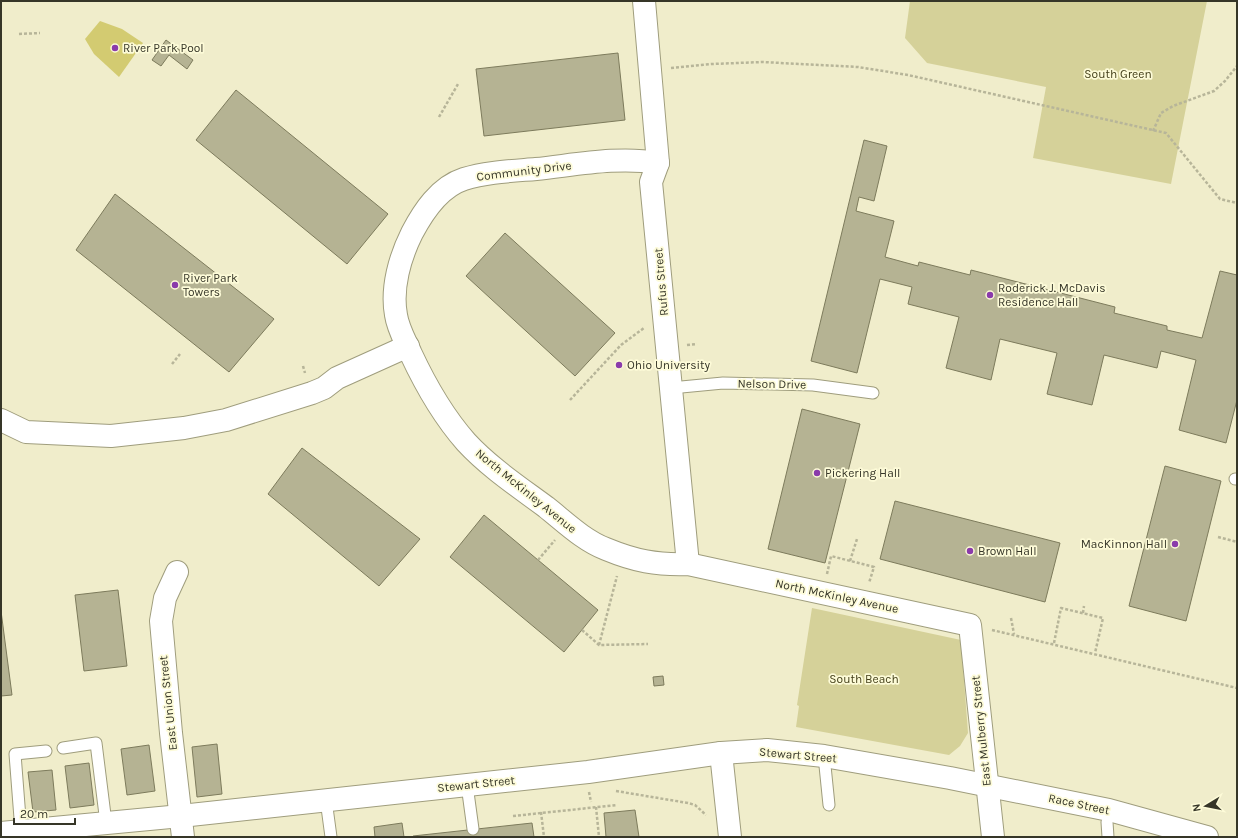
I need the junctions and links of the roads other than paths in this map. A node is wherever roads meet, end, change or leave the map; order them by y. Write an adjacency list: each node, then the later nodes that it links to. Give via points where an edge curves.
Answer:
1 (644, 1): 2 (street, Rufus Street)
2 (658, 163): 3 (street, Community Drive, via 628,160 497,173 464,179 444,190 429,205 416,224 400,264 396,283 395,313); 4 (street, Rufus Street, via 652,182)
3 (408, 346): 6 (street, via 337,378 312,393 226,420 184,428 111,436 26,432); 7 (street, North McKinley Avenue, via 431,391 456,429 466,442 508,479 586,539 601,547 648,563)
4 (671, 388): 5 (lane, Nelson Drive, via 738,383 813,385); 7 (street, Rufus Street)
5 (873, 393)
6 (1, 420)
7 (688, 564): 9 (street, North McKinley Avenue)
8 (178, 572): 21 (street, East Union Street, via 165,598 162,621)
9 (970, 625): 16 (street, East Mulberry Street)
10 (63, 748): 20 (lane, via 96,743)
11 (46, 751): 23 (lane, via 16,754)
12 (721, 753): 13 (street, Stewart Street, via 767,750); 15 (street, Stewart Street, via 588,772); 25 (street)
13 (824, 756): 14 (street, Stewart Street); 18 (lane)
14 (950, 778): 16 (street, Race Street)
15 (467, 785): 17 (street, Stewart Street); 22 (lane)
16 (987, 786): 26 (street, East Mulberry Street); 28 (street, Race Street, via 1109,810)
17 (326, 800): 21 (street, Stewart Street); 24 (lane)
18 (829, 805)
19 (1107, 822): 27 (lane)
20 (106, 823): 21 (street, Stewart Street); 23 (street, Stewart Street)
21 (182, 827)
22 (473, 829)
23 (11, 832)
24 (331, 837)
25 (730, 837)
26 (993, 837)
27 (1108, 837)
28 (1207, 837)

